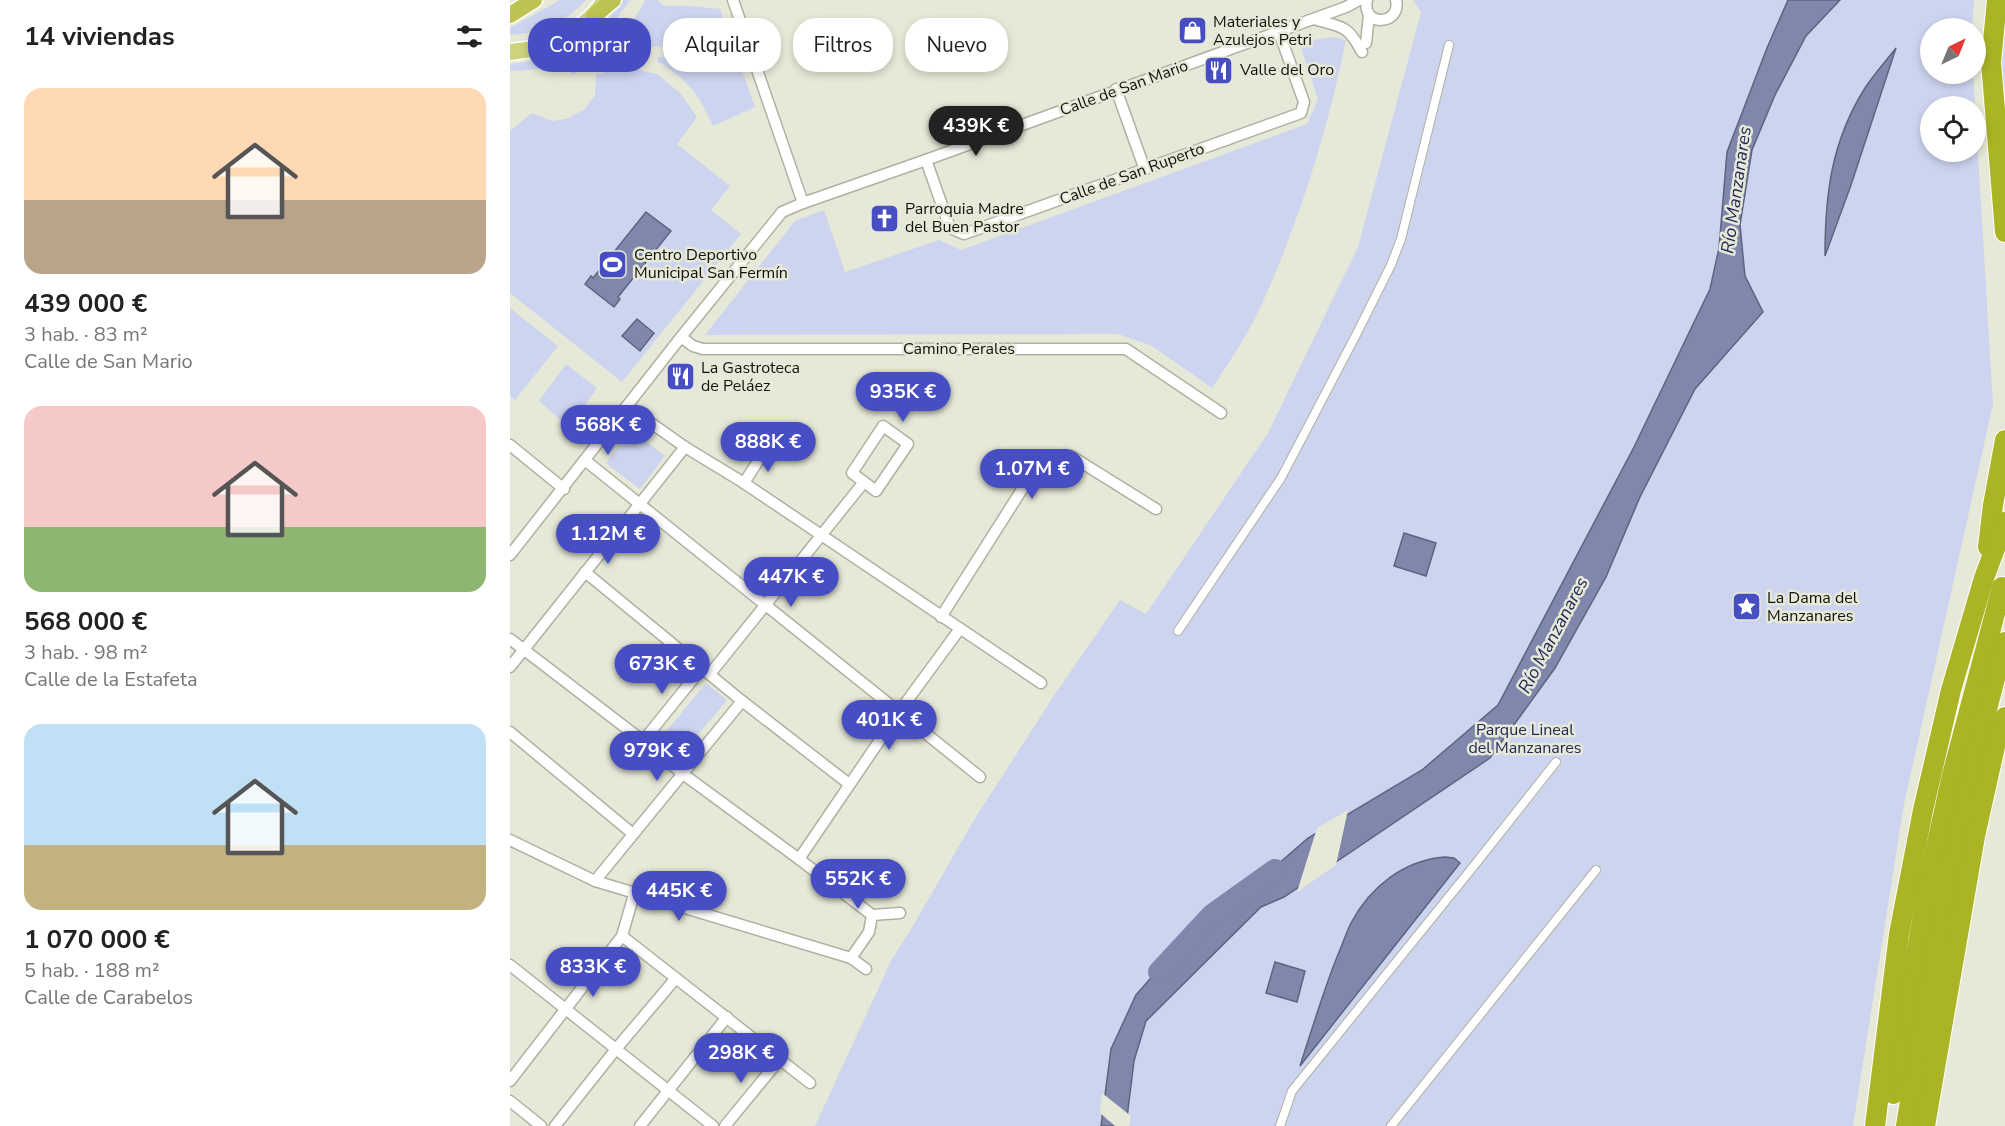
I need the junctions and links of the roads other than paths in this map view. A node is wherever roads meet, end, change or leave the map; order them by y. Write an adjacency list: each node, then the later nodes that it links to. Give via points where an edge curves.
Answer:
1 (534, 0): 11 (highway)
2 (606, 0): 12 (main road)
3 (613, 0): 12 (highway)
4 (733, 0): 22 (street)
5 (1359, 0): 9 (street, Calle de San Mario)
6 (1367, 0): 10 (street)
7 (1395, 0): 14 (street, via 1395,11)
8 (1997, 0): 23 (highway, via 1991,62)
9 (1340, 6): 10 (street); 13 (street, Calle de San Mario)
10 (1369, 14): 14 (street); 14 (street, via 1366,43)
11 (510, 15)
12 (594, 16): 17 (main road, via 555,43)
13 (1314, 19): 15 (street, Calle de San Mario); 18 (street, via 1348,30)
14 (1382, 21)
15 (1279, 32): 19 (street, Calle de San Mario); 21 (street, Calle de San Ruperto, via 1304,102 1301,113)
16 (1449, 45): 46 (street, via 1401,239 1390,265 1281,478)
17 (510, 52)
18 (1362, 52)
19 (1116, 89): 20 (street, Calle de San Mario); 21 (street)
20 (926, 160): 21 (street, Calle de San Ruperto, via 950,228 964,234); 22 (street, Calle de San Mario)
21 (1145, 170)
22 (803, 202): 24 (street, Calle de San Mario, via 782,212)
23 (2005, 232)
24 (681, 337): 25 (street, Calle de San Mario); 26 (street, Camino Perales, via 703,349 1126,349)
25 (627, 406): 28 (street); 31 (street, Calle de San Mario)
26 (1221, 413)
27 (2005, 440): 41 (highway)
28 (685, 447): 33 (street); 35 (street)
29 (767, 447): 33 (street)
30 (511, 449): 34 (street)
31 (586, 461): 34 (street, Calle de San Mario); 35 (street)
32 (864, 482): 32 (street, via 876,491 908,444 883,426 852,473); 38 (street)
33 (744, 483): 38 (street)
34 (564, 489): 39 (street, Calle de San Mario)
35 (640, 503): 40 (street); 43 (street)
36 (1156, 509): 44 (street, via 1071,456 1046,456)
37 (2005, 522): 41 (highway)
38 (821, 536): 43 (street); 44 (street)
39 (510, 555)
40 (585, 572): 49 (street); 51 (street)
41 (1984, 578): 92 (highway, via 1951,690 1923,810 1899,934)
42 (2002, 587): 93 (highway, via 1952,775 1928,884)
43 (764, 605): 51 (street); 54 (street)
44 (940, 617): 45 (street)
45 (959, 630): 52 (street); 54 (street)
46 (1178, 631)
47 (510, 639): 49 (street)
48 (2005, 642): 94 (highway, via 1958,829)
49 (524, 649): 50 (street); 57 (street)
50 (510, 667)
51 (706, 671): 53 (street); 57 (street)
52 (1041, 683)
53 (742, 701): 60 (street); 62 (street)
54 (899, 712): 61 (street); 62 (street)
55 (2005, 717): 64 (highway)
56 (510, 732): 63 (street)
57 (643, 741): 60 (street)
58 (2005, 754): 64 (highway)
59 (1556, 762): 90 (street, via 1292,1090)
60 (683, 774): 63 (street); 66 (street)
61 (980, 777)
62 (849, 784): 66 (street)
63 (633, 834): 68 (street)
64 (1975, 836): 95 (highway)
65 (510, 840): 68 (street)
66 (799, 859): 71 (street)
67 (1596, 870): 91 (street)
68 (596, 881): 69 (street)
69 (634, 894): 72 (street); 73 (street)
70 (900, 913): 71 (street)
71 (872, 915): 73 (street, via 868,932)
72 (622, 936): 76 (street); 77 (street)
73 (851, 958): 74 (street)
74 (866, 969)
75 (512, 971): 77 (street)
76 (676, 978): 78 (street); 79 (street)
77 (566, 1009): 79 (street); 81 (street)
78 (727, 1017): 80 (street); 83 (street)
79 (616, 1049): 83 (street); 86 (street)
80 (780, 1059): 82 (street); 89 (street)
81 (510, 1081)
82 (810, 1083)
83 (669, 1090): 87 (street); 88 (street)
84 (510, 1101): 85 (street)
85 (541, 1126)
86 (555, 1126)
87 (640, 1126)
88 (713, 1126)
89 (725, 1126)
90 (1280, 1126)
91 (1390, 1126)
92 (1875, 1126)
93 (1888, 1126)
94 (1906, 1126)
95 (1925, 1126)

